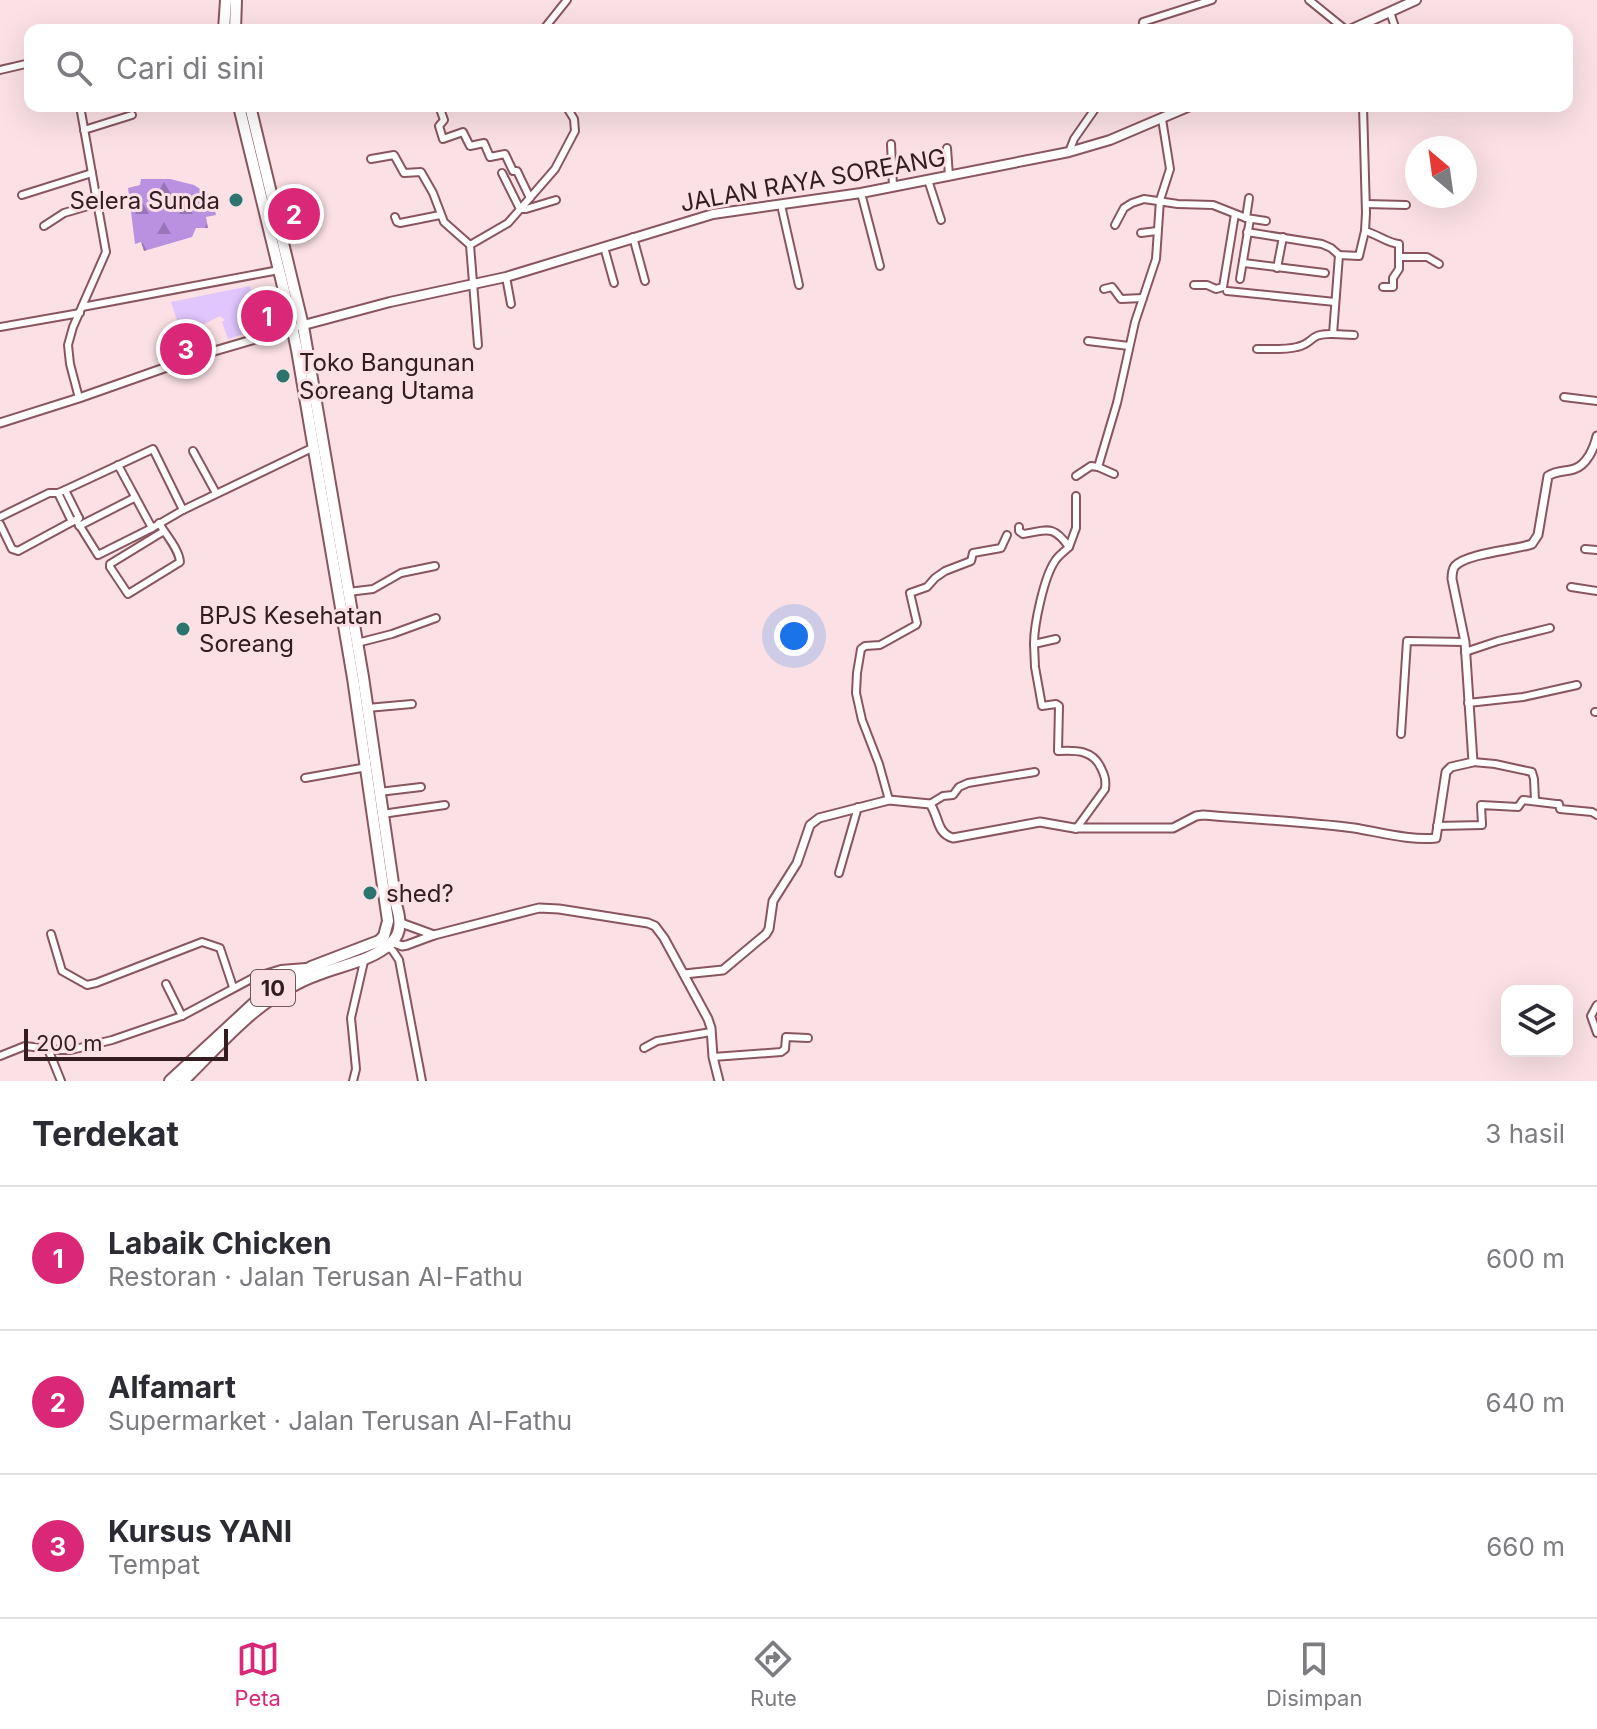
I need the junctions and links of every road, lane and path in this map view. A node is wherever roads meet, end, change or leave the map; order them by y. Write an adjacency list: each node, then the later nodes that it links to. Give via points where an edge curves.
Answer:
1 (226, 0): 8 (highway)
2 (236, 0): 9 (highway)
3 (567, 0): 10 (street)
4 (1212, 0): 11 (street)
5 (1309, 0): 12 (street)
6 (1416, 0): 7 (main road)
7 (1390, 12): 13 (main road); 14 (street)
8 (224, 24)
9 (235, 24)
10 (547, 24)
11 (1143, 24)
12 (1345, 24)
13 (1364, 24)
14 (1394, 24)
15 (24, 64): 16 (street)
16 (0, 70)
17 (81, 112): 27 (street)
18 (240, 112): 70 (highway, 10)
19 (251, 112): 87 (highway, 10)
20 (441, 112): 39 (street, via 443,139 463,132 470,146 484,143 490,157 506,155)
21 (569, 112): 39 (street, via 575,123 573,138)
22 (1093, 112): 30 (street)
23 (1177, 112): 26 (main road, JALAN RAYA SOREANG)
24 (1363, 112): 44 (street)
25 (132, 115): 27 (street)
26 (1162, 119): 30 (main road, JALAN RAYA SOREANG); 42 (street, via 1170,169)
27 (84, 130): 32 (street)
28 (891, 144): 36 (street)
29 (947, 148): 34 (street)
30 (1069, 152): 34 (main road, JALAN RAYA SOREANG)
31 (371, 159): 49 (street, via 395,156 404,173 421,172)
32 (92, 173): 38 (street); 43 (street)
33 (502, 173): 47 (street)
34 (949, 176): 35 (main road, JALAN RAYA SOREANG)
35 (928, 180): 36 (main road, JALAN RAYA SOREANG); 52 (street)
36 (893, 186): 37 (main road, JALAN RAYA SOREANG)
37 (861, 193): 45 (main road, JALAN RAYA SOREANG); 68 (street)
38 (22, 195)
39 (530, 198): 47 (street)
40 (1249, 198): 51 (street)
41 (556, 200): 47 (street)
42 (1160, 200): 48 (street, via 1213,205); 54 (street, via 1132,203); 56 (street)
43 (98, 203): 55 (street, via 64,213); 85 (street, via 106,252)
44 (1366, 204): 46 (street); 57 (street)
45 (781, 205): 60 (main road, JALAN RAYA SOREANG, via 713,214); 77 (street)
46 (1405, 205)
47 (520, 209): 62 (street, via 508,223)
48 (1235, 214): 51 (street); 78 (street, via 1223,287)
49 (440, 215): 50 (street, via 400,223); 62 (street)
50 (395, 217)
51 (1248, 218): 53 (street); 58 (street)
52 (941, 220)
53 (1266, 221)
54 (1115, 225)
55 (44, 226)
56 (1157, 231): 59 (street); 82 (street, via 1156,259)
57 (1365, 231): 64 (street, via 1359,256); 65 (street, via 1399,244)
58 (1247, 232): 61 (street); 66 (street)
59 (1141, 233)
60 (633, 237): 63 (main road, JALAN RAYA SOREANG); 74 (street)
61 (1283, 237): 64 (street, via 1322,244); 69 (street)
62 (470, 245): 76 (street)
63 (604, 247): 72 (main road, JALAN RAYA SOREANG); 75 (street)
64 (1339, 255): 83 (street)
65 (1399, 257): 67 (street, via 1427,257); 79 (street, via 1393,287)
66 (1243, 261): 69 (street); 73 (street)
67 (1439, 264)
68 (880, 266)
69 (1277, 268): 71 (street)
70 (279, 270): 85 (street); 87 (highway, 10)
71 (1325, 273)
72 (506, 277): 76 (main road, JALAN RAYA SOREANG); 84 (street)
73 (1240, 279)
74 (645, 281)
75 (614, 283)
76 (473, 284): 87 (main road, JALAN RAYA SOREANG); 91 (street)
77 (799, 285)
78 (1194, 285)
79 (1383, 287)
80 (1104, 289): 82 (street, via 1113,288 1121,299)
81 (1227, 291): 83 (street)
82 (1143, 298): 92 (street)
83 (1335, 302): 88 (street)
84 (511, 304)
85 (81, 310): 86 (street); 95 (street, via 68,345)
86 (0, 327)
87 (298, 327): 95 (street); 100 (highway, 10); 126 (highway, 10)
88 (1333, 334): 89 (street); 93 (street, via 1317,334 1296,348)
89 (1354, 335)
90 (1088, 341): 92 (street)
91 (478, 345)
92 (1129, 346): 104 (street)
93 (1257, 349)
94 (1564, 397): 96 (street)
95 (79, 398): 97 (street)
96 (1597, 401)
97 (0, 423)
98 (1597, 440): 131 (street, via 1578,467 1548,476 1532,544 1454,567)
99 (149, 441): 101 (street)
100 (314, 447): 108 (street); 129 (highway, 10)
101 (153, 449): 103 (street); 111 (street)
102 (193, 451): 108 (street)
103 (118, 465): 107 (street); 110 (street)
104 (1098, 467): 105 (street); 106 (street)
105 (1114, 474)
106 (1076, 476)
107 (61, 492): 112 (street); 113 (street)
108 (216, 493): 111 (street)
109 (1076, 496): 120 (street, via 1076,528)
110 (134, 498): 113 (street); 117 (street)
111 (183, 510): 114 (street)
112 (0, 517)
113 (77, 522): 115 (street, via 18,551); 117 (street, via 98,555)
114 (159, 523): 117 (street); 118 (street)
115 (0, 524)
116 (1019, 527): 120 (street, via 1023,534 1053,531)
117 (152, 528)
118 (164, 531): 118 (street, via 180,562 128,594 110,564)
119 (1007, 535): 148 (street, via 1001,548 973,553 971,561 911,593 916,625 861,649 856,693)
120 (1069, 547): 133 (street, via 1055,560 1048,578)
121 (1585, 549): 122 (street)
122 (1597, 550)
123 (435, 566): 126 (street, via 401,573 373,589)
124 (1571, 587): 125 (street)
125 (1597, 589)
126 (348, 592): 129 (highway, 10)
127 (436, 618): 132 (street)
128 (1550, 628): 134 (street)
129 (350, 632): 132 (highway, 10); 143 (highway, 10)
130 (1056, 639): 133 (street)
131 (1465, 642): 134 (street); 139 (street, via 1407,641)
132 (357, 643): 138 (highway, 10)
133 (1034, 644): 140 (street, via 1042,706 1059,706)
134 (1465, 652): 136 (street)
135 (1577, 685): 136 (street)
136 (1468, 703): 142 (street)
137 (412, 704): 138 (street)
138 (367, 708): 143 (highway, 10)
139 (1401, 734)
140 (1058, 751): 141 (street); 156 (street, via 1084,751 1099,763 1105,778 1105,789)
141 (1047, 753)
142 (1473, 762): 149 (street, via 1532,772); 155 (street, via 1446,772)
143 (370, 766): 145 (street); 147 (highway, 10); 163 (highway, 10, via 388,921 384,936)
144 (1035, 772): 150 (street, via 966,784)
145 (305, 778)
146 (421, 787): 147 (street)
147 (379, 792): 153 (highway, 10)
148 (889, 800): 150 (street); 152 (street)
149 (1535, 801): 154 (street); 155 (street, via 1522,801 1519,807 1482,805 1482,825)
150 (930, 804): 156 (street, via 942,831 953,838 1040,822)
151 (445, 805): 153 (street)
152 (858, 807): 157 (street); 164 (street, via 812,823 797,863 773,901 767,932 753,947 723,970)
153 (382, 814): 158 (highway, 10)
154 (1597, 815)
155 (1437, 826): 156 (street, via 1432,839 1203,815 1173,828)
156 (1076, 829)
157 (839, 873)
158 (401, 923): 160 (street); 161 (highway)
159 (51, 934): 166 (street, via 62,971 87,985 202,942 220,948)
160 (434, 935): 161 (street, via 403,946); 164 (street, via 539,908 559,909 652,924)
161 (390, 944): 162 (highway, 10); 180 (street, via 399,960)
162 (365, 957): 163 (highway, 10); 179 (street, via 351,1018)
163 (313, 971): 166 (street, via 272,971); 177 (highway, 10, via 258,998); 178 (highway, 10, via 258,1009)
164 (684, 974): 169 (street)
165 (166, 984): 168 (street)
166 (233, 987): 168 (street)
167 (1597, 1005): 170 (street, via 1591,1016)
168 (182, 1016): 173 (street, via 81,1048)
169 (711, 1032): 172 (street); 175 (street)
170 (1597, 1033)
171 (808, 1038): 175 (street, via 786,1037 781,1052)
172 (644, 1048)
173 (48, 1049): 174 (street, via 25,1046); 176 (street)
174 (0, 1056)
175 (713, 1057): 181 (street)
176 (61, 1081)
177 (170, 1081)
178 (183, 1081)
179 (353, 1081)
180 (422, 1081)
181 (719, 1081)

